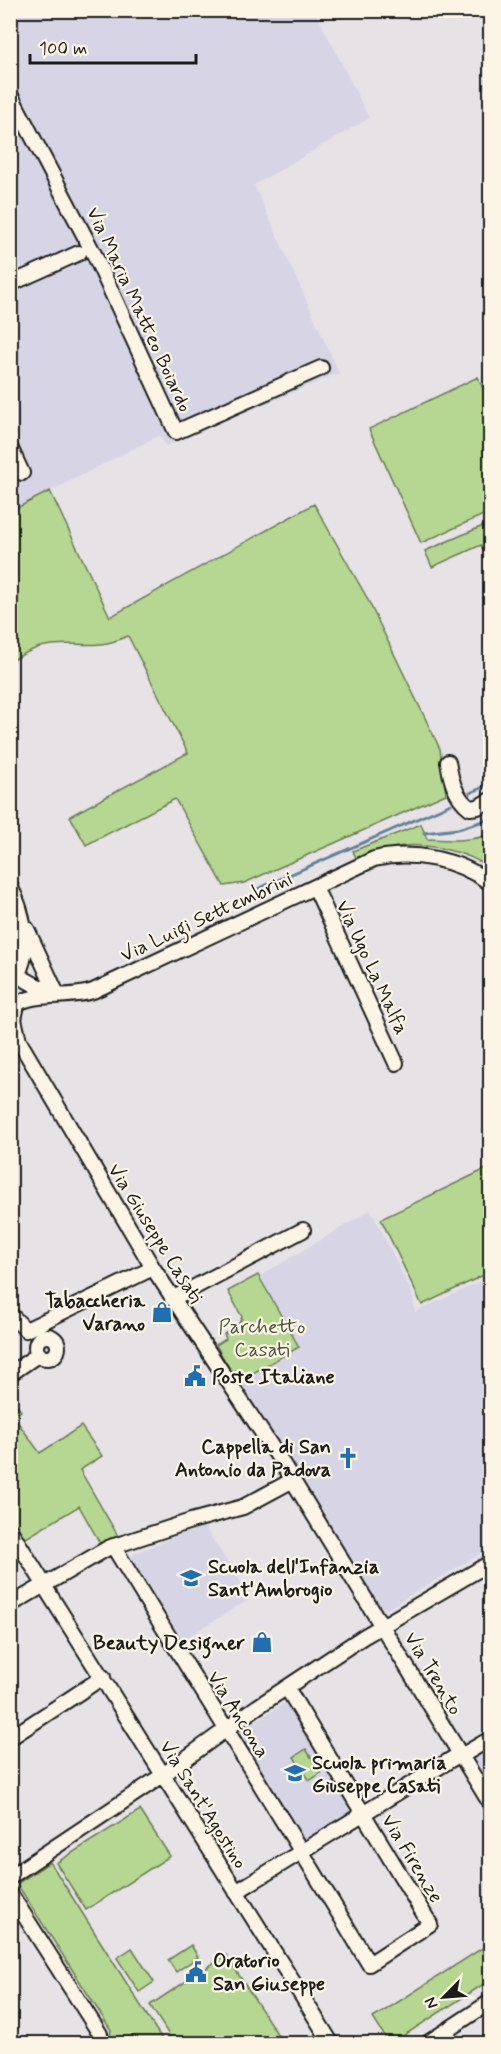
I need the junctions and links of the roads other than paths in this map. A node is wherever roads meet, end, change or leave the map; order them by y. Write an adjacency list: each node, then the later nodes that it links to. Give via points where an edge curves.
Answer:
1 (10, 94): 4 (street, Via Maria Matteo Boiardo, via 94,254 176,432)
2 (79, 253): 3 (street)
3 (10, 284)
4 (321, 368)
5 (10, 447): 6 (street)
6 (22, 473)
7 (448, 762): 8 (street, via 463,803 470,808)
8 (490, 800)
9 (360, 866): 10 (street, Via Luigi Settembrini, via 381,857 429,858 462,867); 12 (street, Via Luigi Settembrini); 13 (street, Via Luigi Settembrini, via 431,866 468,879)
10 (490, 883)
11 (10, 886): 15 (street)
12 (315, 887): 18 (street, Via Luigi Settembrini, via 93,991); 21 (street, Via Ugo La Malfa)
13 (490, 893)
14 (10, 895): 16 (street)
15 (20, 914): 17 (street, Via Giuseppe Casati, via 24,954); 18 (street)
16 (10, 937)
17 (14, 973): 18 (street); 19 (street, Via Giuseppe Casati, via 22,987 22,996)
18 (61, 994): 19 (street, Via Luigi Settembrini, via 27,999)
19 (15, 1006): 20 (street, Via Giuseppe Casati)
20 (15, 1036): 23 (street, Via Giuseppe Casati)
21 (396, 1063)
22 (303, 1230): 24 (street)
23 (153, 1268): 24 (street, Via Giuseppe Casati); 26 (street)
24 (172, 1299): 30 (street, Via Giuseppe Casati)
25 (10, 1314): 27 (street)
26 (50, 1319): 27 (street); 28 (street)
27 (26, 1330): 28 (street)
28 (42, 1342): 29 (street)
29 (10, 1374)
30 (293, 1480): 32 (street, via 243,1507); 36 (street, Via Giuseppe Casati)
31 (10, 1530): 34 (street, Via Sant'Agostino)
32 (113, 1546): 34 (street); 39 (street, Via Ancona)
33 (490, 1563): 36 (street)
34 (44, 1584): 35 (street); 37 (street, Via Sant'Agostino)
35 (10, 1605)
36 (381, 1626): 38 (street); 42 (street, Via Trento)
37 (103, 1677): 40 (street); 43 (street, Via Sant'Agostino)
38 (287, 1688): 39 (street); 45 (street, Via Firenze)
39 (225, 1731): 43 (street); 46 (street, Via Ancona)
40 (10, 1738)
41 (490, 1739): 42 (street)
42 (460, 1755): 44 (street, Via Trento); 45 (street)
43 (163, 1775): 47 (street); 48 (street, Via Sant'Agostino)
44 (490, 1803)
45 (364, 1814): 46 (street); 50 (street, Via Firenze)
46 (302, 1851): 48 (street); 50 (street, Via Ancona, via 369,1964)
47 (10, 1877)
48 (236, 1892): 53 (street, Via Sant'Agostino)
49 (10, 1893): 52 (street)
50 (430, 1924)
51 (490, 2002): 54 (street)
52 (100, 2034)
53 (332, 2043)
54 (426, 2043)

